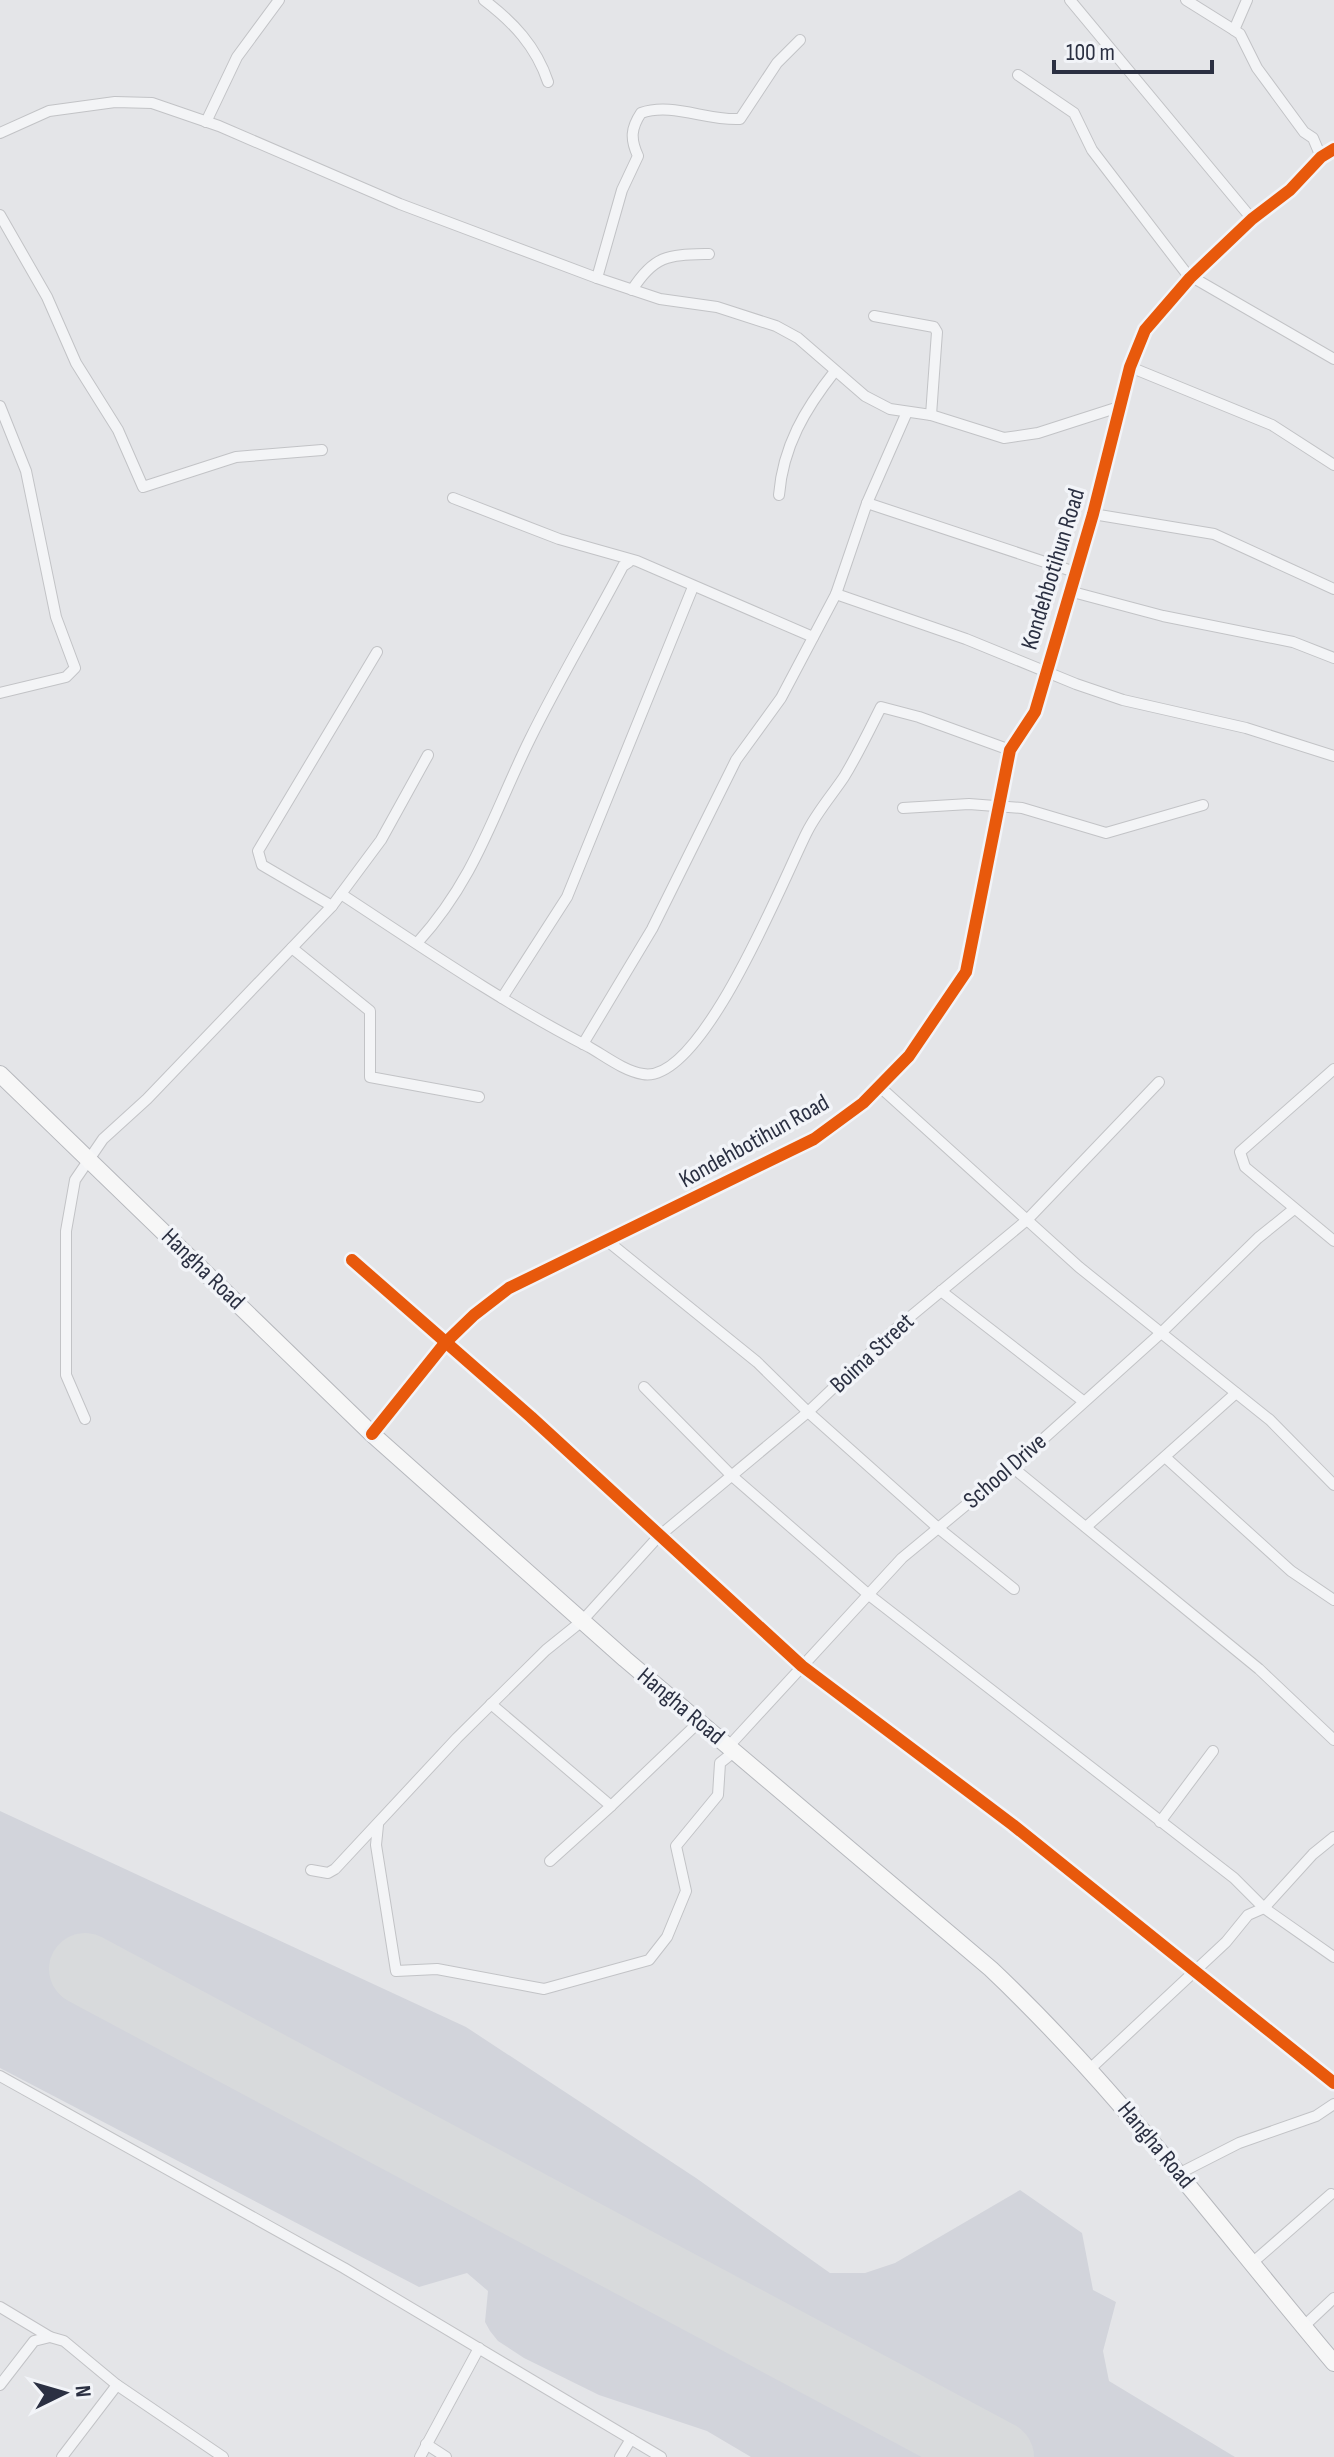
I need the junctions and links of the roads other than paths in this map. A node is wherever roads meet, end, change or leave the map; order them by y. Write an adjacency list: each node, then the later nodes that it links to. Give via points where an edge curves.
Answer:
1 (279, 0): 10 (street, via 237,57)
2 (484, 0): 9 (street, via 528,42)
3 (1070, 0): 15 (street)
4 (1186, 0): 6 (street)
5 (1247, 0): 6 (street)
6 (1234, 30): 13 (street, via 1313,138)
7 (800, 40): 17 (street, via 777,63 740,119 669,109 641,113 633,126 638,156 622,190)
8 (1018, 75): 18 (street, via 1074,113 1092,150)
9 (548, 82)
10 (206, 122): 11 (street, via 152,103 115,102 49,111); 17 (street, via 400,204)
11 (0, 133)
12 (1334, 149): 13 (street, Kondehbotihun Road)
13 (1321, 157): 15 (street, Kondehbotihun Road)
14 (0, 215): 28 (street, via 47,297 76,363 118,430 143,487 236,457)
15 (1252, 219): 18 (street, Kondehbotihun Road)
16 (709, 254): 19 (street, via 659,258)
17 (597, 278): 19 (street)
18 (1191, 278): 21 (street); 22 (street, Kondehbotihun Road, via 1153,318)
19 (632, 290): 23 (street, via 717,307 776,326)
20 (874, 316): 27 (street, via 934,327 937,332)
21 (1334, 359)
22 (1130, 367): 25 (street, Kondehbotihun Road); 29 (street, via 1272,425)
23 (835, 371): 26 (street, via 878,404); 30 (street, via 794,434)
24 (0, 406): 44 (street, via 26,471 56,617 75,668 66,677)
25 (1122, 406): 27 (street, via 1046,431 1004,438); 33 (street, Kondehbotihun Road)
26 (907, 412): 27 (street); 32 (street)
27 (931, 415)
28 (322, 450)
29 (1334, 465)
30 (779, 495)
31 (453, 498): 34 (street)
32 (867, 503): 35 (street); 39 (street)
33 (1093, 514): 35 (street, Kondehbotihun Road); 37 (street, via 1214,534)
34 (629, 562): 36 (street); 53 (street, via 529,740 476,862)
35 (1075, 572): 38 (street, Kondehbotihun Road)
36 (693, 587): 40 (street); 55 (street, via 567,897)
37 (1334, 589)
38 (1069, 591): 42 (street, via 1293,642); 43 (street, Kondehbotihun Road)
39 (836, 594): 40 (street); 43 (street)
40 (813, 637): 56 (street, via 781,698 736,760 652,929)
41 (377, 652): 52 (street, via 258,851 262,865)
42 (1334, 658)
43 (1045, 672): 45 (street, Kondehbotihun Road, via 1035,712); 47 (street, via 1123,700 1246,728)
44 (0, 693)
45 (1010, 750): 48 (street, Kondehbotihun Road); 56 (street, via 881,707 807,831 735,979 673,1068 644,1074)
46 (428, 755): 51 (street, via 381,840)
47 (1334, 756)
48 (997, 805): 49 (street, via 1106,833); 50 (street); 60 (street, Kondehbotihun Road, via 966,972 909,1056)
49 (1203, 805)
50 (903, 808)
51 (341, 894): 52 (street); 53 (street)
52 (332, 906): 54 (street)
53 (418, 942): 55 (street)
54 (292, 948): 61 (street, via 370,1011 370,1077); 62 (street, via 103,1139)
55 (502, 998): 56 (street)
56 (583, 1044)
57 (1334, 1069): 63 (street, via 1240,1152 1245,1167)
58 (0, 1074): 62 (highway, Hangha Road)
59 (1159, 1082): 64 (street, Boima Street)
60 (880, 1087): 64 (street); 65 (street, Kondehbotihun Road, via 814,1139)
61 (479, 1097)
62 (89, 1160): 75 (street, via 75,1180 66,1231 66,1375); 76 (highway, Hangha Road)
63 (1294, 1209): 66 (street); 69 (street, School Drive)
64 (1027, 1220): 68 (street, Boima Street); 69 (street)
65 (605, 1239): 70 (street, Kondehbotihun Road, via 509,1288); 74 (street, via 757,1362)
66 (1334, 1241)
67 (352, 1260): 70 (street)
68 (941, 1291): 73 (street); 74 (street, Boima Street)
69 (1161, 1333): 72 (street); 73 (street, School Drive)
70 (445, 1343): 76 (street, Kondehbotihun Road); 83 (street)
71 (644, 1387): 79 (street)
72 (1236, 1393): 77 (street); 80 (street)
73 (1083, 1401): 78 (street, School Drive)
74 (808, 1412): 79 (street, Boima Street); 81 (street)
75 (85, 1419)
76 (372, 1434): 87 (highway, Hangha Road)
77 (1165, 1457): 82 (street); 86 (street, via 1291,1571)
78 (1012, 1467): 81 (street, School Drive); 82 (street)
79 (731, 1475): 83 (street, Boima Street); 85 (street)
80 (1334, 1485)
81 (937, 1527): 84 (street); 85 (street, School Drive)
82 (1086, 1527): 91 (street, via 1259,1669)
83 (658, 1537): 87 (street, Boima Street); 88 (street)
84 (1014, 1589)
85 (869, 1595): 88 (street, School Drive); 95 (street)
86 (1334, 1600)
87 (582, 1621): 89 (street, Boima Street); 90 (highway, Hangha Road)
88 (802, 1666): 92 (street, School Drive); 102 (street)
89 (491, 1704): 94 (street); 96 (street, Boima Street)
90 (699, 1722): 92 (highway, Hangha Road); 94 (street)
91 (1334, 1740)
92 (732, 1748): 96 (street, School Drive, via 720,1763 718,1795 676,1846 686,1891 659,1951 633,1966 558,1986 531,1988 437,1969 396,1971 376,1845); 103 (highway, Hangha Road, via 991,1969)
93 (1213, 1751): 95 (street)
94 (611, 1806): 98 (street)
95 (1160, 1822): 100 (street, via 1234,1878)
96 (378, 1825): 99 (street, Boima Street, via 335,1869)
97 (1334, 1837): 100 (street)
98 (550, 1861)
99 (311, 1870)
100 (1264, 1908): 101 (street); 102 (street, via 1248,1915)
101 (1334, 1957)
102 (1195, 1971): 103 (street); 105 (street)
103 (1091, 2068): 107 (highway, Hangha Road)
104 (0, 2076): 114 (street)
105 (1334, 2083)
106 (1334, 2104): 107 (street)
107 (1180, 2173): 109 (highway, Hangha Road)
108 (1331, 2194): 109 (street)
109 (1252, 2263): 112 (highway, Hangha Road)
110 (1334, 2298): 112 (street)
111 (0, 2307): 113 (street)
112 (1303, 2327): 115 (highway, Hangha Road)
113 (50, 2337): 116 (street, via 34,2341); 117 (street, via 64,2341)
114 (479, 2348): 118 (street); 119 (street)
115 (1334, 2363)
116 (0, 2385)
117 (117, 2385): 120 (street); 121 (street)
118 (631, 2439): 124 (street); 125 (street)
119 (426, 2444): 122 (street); 123 (street)
120 (62, 2457)
121 (223, 2457)
122 (420, 2457)
123 (446, 2457)
124 (620, 2457)
125 (661, 2457)

